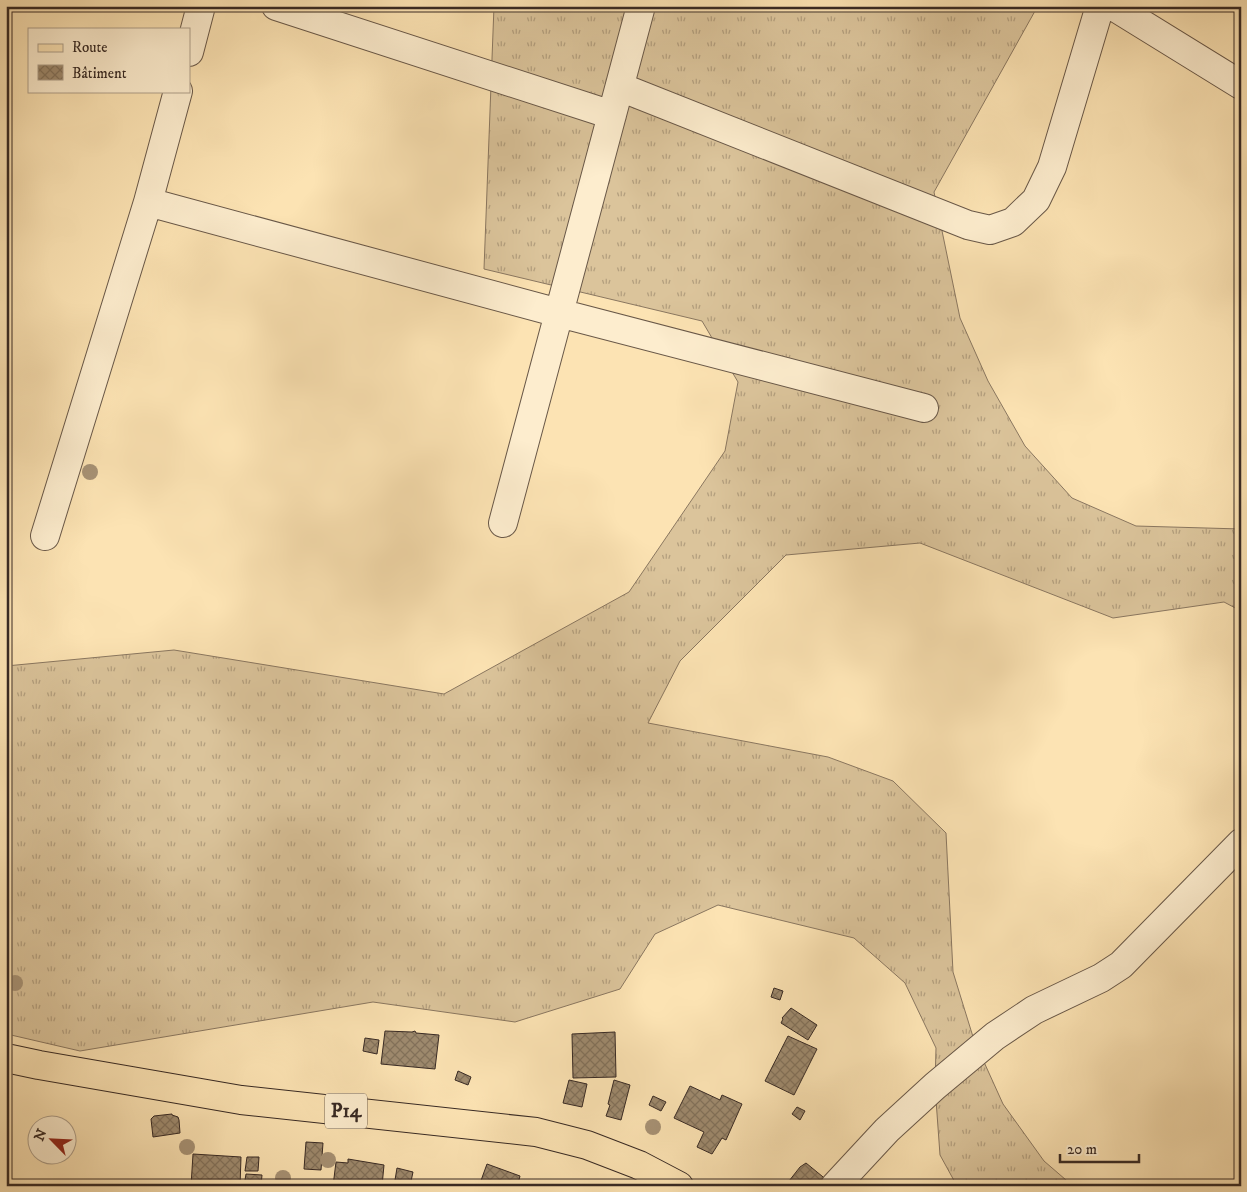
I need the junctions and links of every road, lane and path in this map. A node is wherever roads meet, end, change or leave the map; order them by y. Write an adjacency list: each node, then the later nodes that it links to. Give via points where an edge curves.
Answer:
1 (201, 6): 6 (street)
2 (276, 6): 10 (street)
3 (642, 6): 8 (street)
4 (1100, 6): 8 (street, via 1052,167 1036,200 1013,222 990,230 968,226)
5 (1113, 6): 7 (street)
6 (190, 48)
7 (1241, 85)
8 (620, 87): 10 (street)
9 (178, 92): 11 (street)
10 (612, 115): 12 (street)
11 (148, 202): 12 (street); 15 (street)
12 (559, 313): 13 (street); 14 (street)
13 (924, 408)
14 (502, 523)
15 (45, 536)
16 (1241, 843): 19 (street, via 1121,965 1034,1010 995,1036 887,1130)
17 (6, 1058): 18 (main road, P14, via 241,1100 536,1132 587,1145 639,1165)
18 (678, 1186)
19 (835, 1186)

